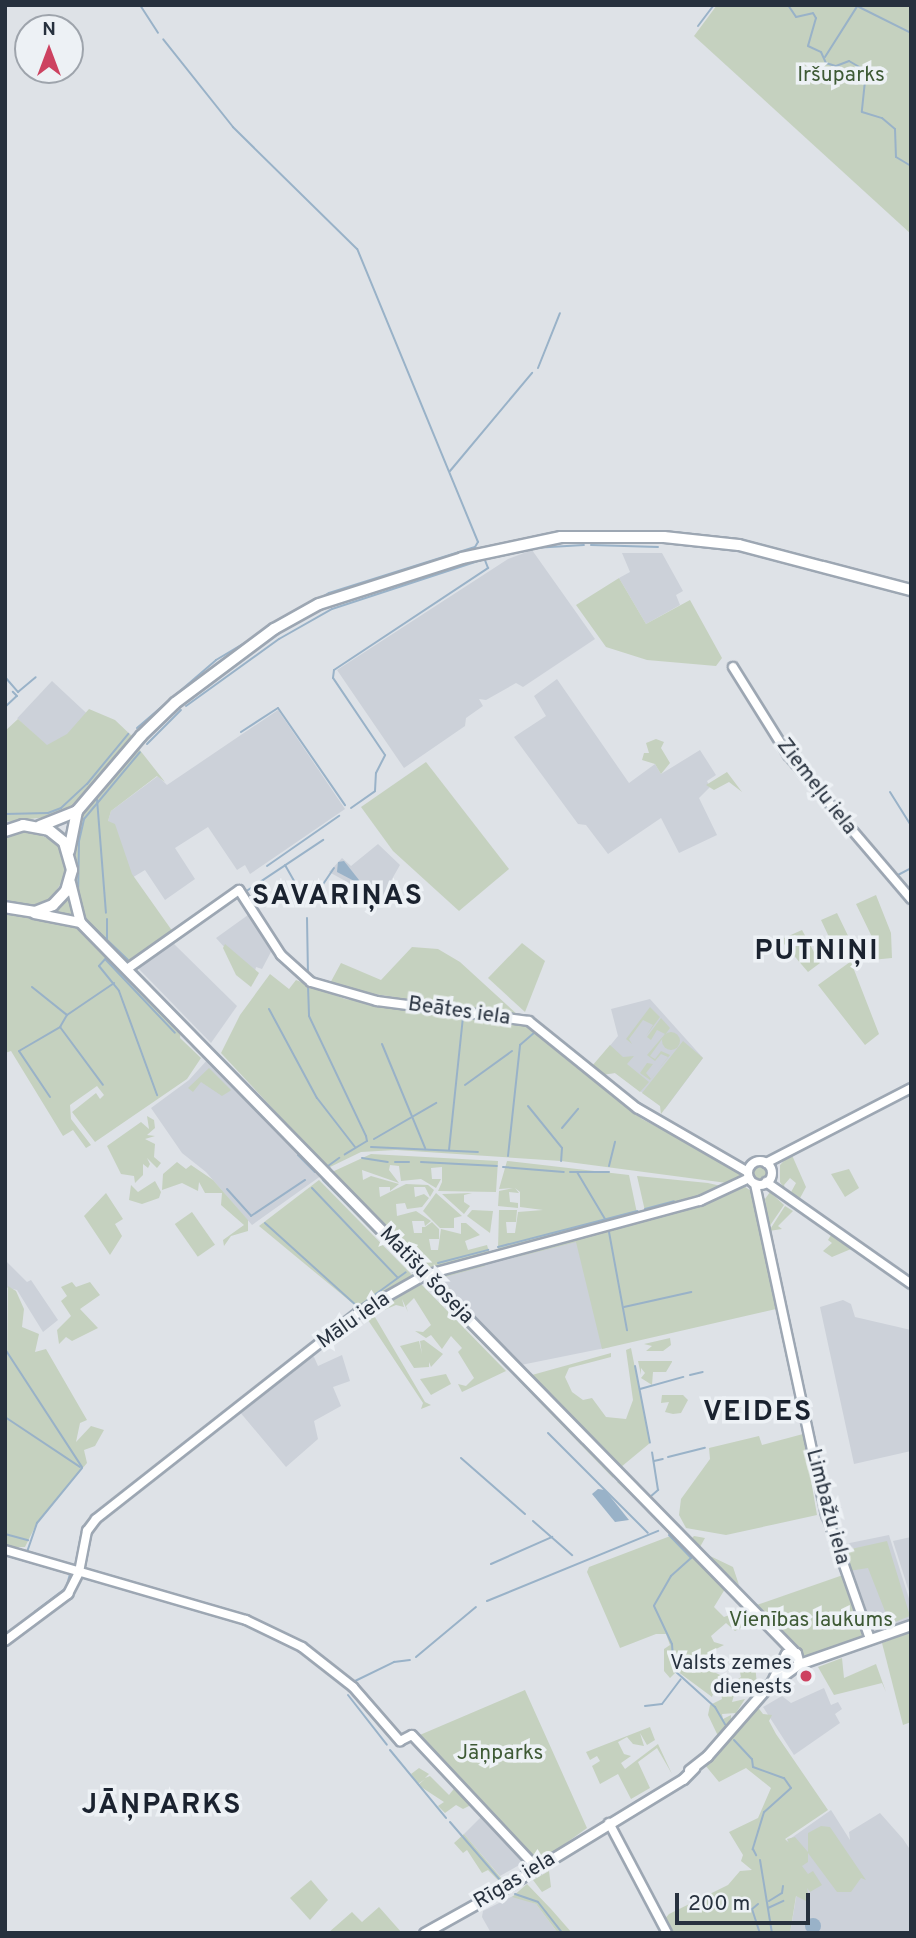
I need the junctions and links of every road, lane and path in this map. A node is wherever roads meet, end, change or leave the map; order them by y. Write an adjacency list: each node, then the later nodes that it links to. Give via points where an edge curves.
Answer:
1 (911, 590): 3 (highway, via 739,545 664,537 525,541 381,582 319,604 274,629 138,739)
2 (733, 667): 8 (street, Ziemeļu iela, via 788,755)
3 (77, 811): 4 (highway); 6 (highway)
4 (40, 826): 5 (highway); 6 (highway, via 57,835)
5 (8, 828)
6 (69, 851): 7 (highway)
7 (70, 882): 10 (highway, via 53,905); 11 (main road)
8 (911, 899)
9 (6, 907): 10 (highway)
10 (26, 912): 11 (main road)
11 (80, 922): 12 (main road, Matīšu šoseja)
12 (127, 969): 14 (street, Beātes iela, via 239,890 281,955 311,982 377,1001 529,1021 637,1108); 15 (main road, Matīšu šoseja)
13 (911, 1088): 14 (street, via 791,1148)
14 (760, 1175): 15 (street, Mālu iela, via 700,1201); 16 (street); 20 (street, Limbažu iela, via 760,1207 826,1514)
15 (425, 1275): 18 (street, Mālu iela, via 358,1313 96,1519 87,1531); 22 (main road, Matīšu šoseja, via 772,1630)
16 (911, 1284)
17 (5, 1550): 18 (street)
18 (79, 1572): 21 (street, via 68,1594); 24 (street, via 274,1632 353,1687 400,1741 412,1735)
19 (909, 1625): 20 (main road, Rīgas iela)
20 (870, 1639): 22 (main road, Rīgas iela, via 819,1658)
21 (5, 1641)
22 (791, 1660): 23 (main road, Rīgas iela, via 694,1768)
23 (609, 1823): 24 (main road, Rīgas iela); 27 (street)
24 (537, 1868): 25 (main road, Rīgas iela)
25 (433, 1930): 26 (main road, Rīgas iela)
26 (424, 1933)
27 (667, 1933)

